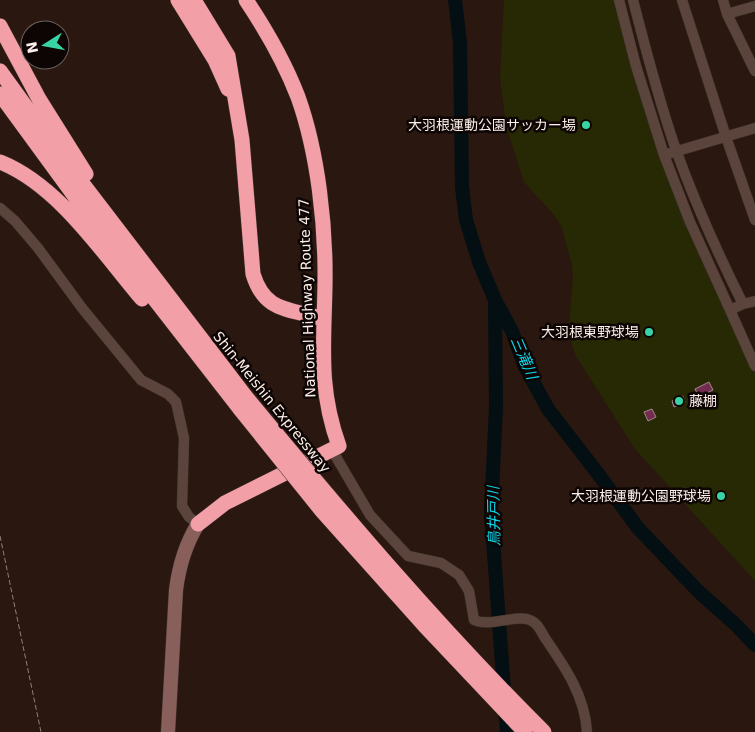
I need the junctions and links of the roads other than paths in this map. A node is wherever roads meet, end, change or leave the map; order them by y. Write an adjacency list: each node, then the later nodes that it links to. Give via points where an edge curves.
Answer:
1 (178, 0): 15 (highway, via 215,60)
2 (194, 0): 15 (highway, via 228,56)
3 (246, 0): 29 (highway, National Highway Route 477, via 287,72 306,123 318,184 322,227)
4 (619, 0): 19 (street)
5 (633, 0): 18 (street)
6 (682, 0): 17 (street)
7 (723, 0): 9 (street)
8 (755, 6): 9 (street)
9 (728, 14): 11 (street)
10 (0, 26): 25 (highway, via 39,99)
11 (750, 48): 13 (street)
12 (0, 71): 25 (highway, Shin-Meishin Expressway)
13 (755, 71)
14 (0, 94): 31 (highway, Shin-Meishin Expressway)
15 (236, 106): 29 (highway, via 257,287 272,304)
16 (755, 128): 17 (street)
17 (726, 137): 18 (street); 22 (street)
18 (677, 152): 19 (street); 27 (street)
19 (664, 155): 28 (street)
20 (0, 162): 31 (highway, via 34,181 71,214)
21 (755, 184): 22 (street)
22 (743, 186): 24 (street)
23 (0, 208): 34 (street, via 27,236 141,380 168,394 176,402 184,438 182,506)
24 (755, 220)
25 (136, 254): 32 (highway, Shin-Meishin Expressway)
26 (755, 301): 27 (street)
27 (742, 304): 28 (street)
28 (730, 310): 30 (street)
29 (323, 319): 33 (highway, National Highway Route 477, via 325,392 330,423 339,446)
30 (755, 366)
31 (228, 395): 32 (highway, Shin-Meishin Expressway)
32 (242, 403): 36 (highway, Shin-Meishin Expressway, bridge, via 322,511); 37 (highway, Shin-Meishin Expressway, bridge, via 428,612)
33 (332, 450): 34 (highway, via 225,503); 38 (street, via 370,515 408,556 441,563 459,575 469,591 474,620 525,619 537,624 577,690)
34 (198, 524): 35 (street, via 178,571)
35 (168, 732)
36 (525, 732)
37 (544, 732)
38 (587, 732)

